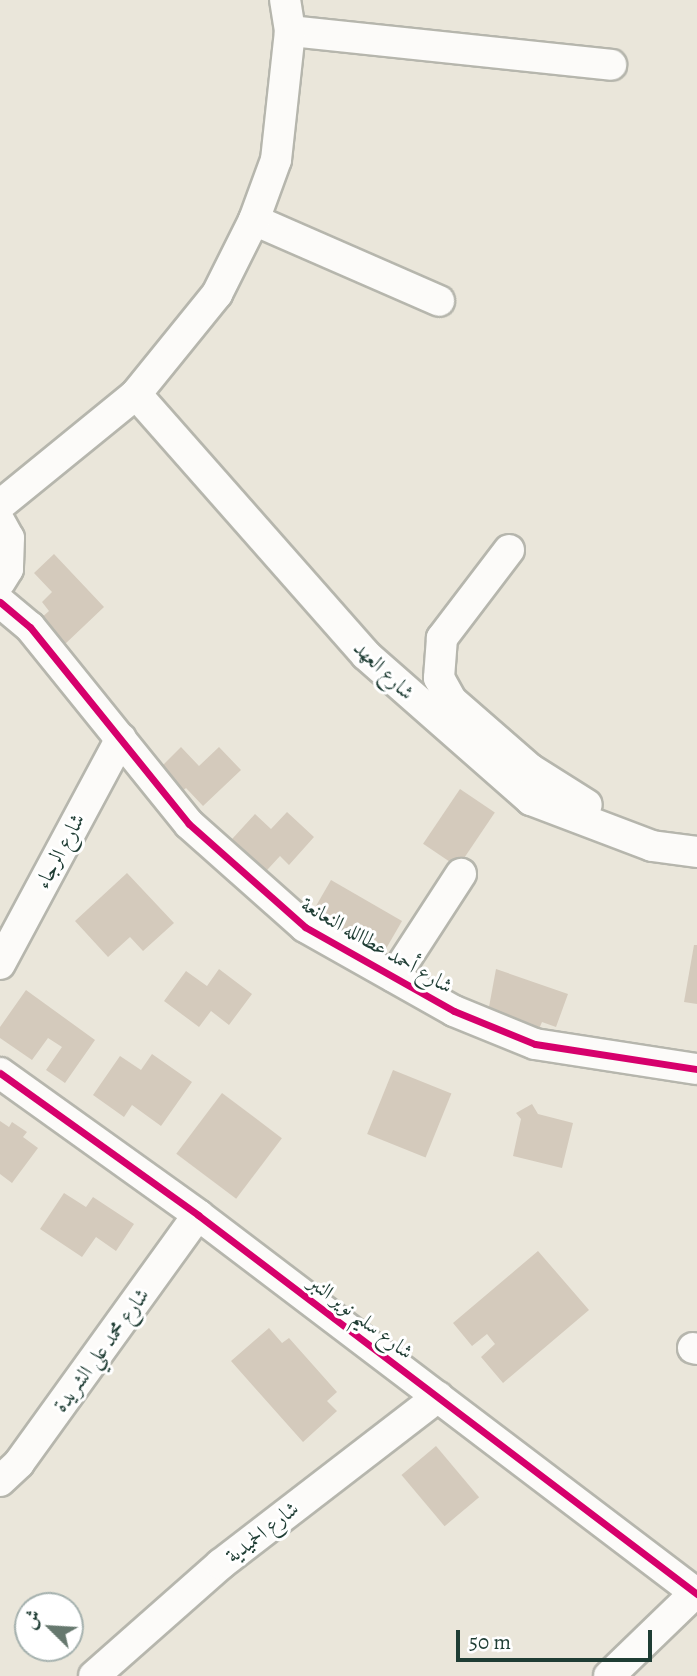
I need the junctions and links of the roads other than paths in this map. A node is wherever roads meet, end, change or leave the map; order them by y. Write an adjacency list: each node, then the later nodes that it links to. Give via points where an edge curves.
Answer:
1 (285, 0): 2 (street)
2 (290, 31): 3 (street); 4 (street, via 278,149)
3 (611, 65)
4 (254, 220): 5 (street); 6 (street, via 217,294)
5 (439, 301)
6 (136, 394): 7 (street); 13 (street, شارع العهد, via 366,655)
7 (0, 505)
8 (0, 522): 10 (street, via 9,538 8,569)
9 (509, 550): 13 (street, via 454,617 437,657 439,678 451,700)
10 (0, 582)
11 (0, 602): 12 (street, شارع أحمد عطاالله النعانعة, via 30,627)
12 (121, 738): 16 (street, شارع الرجاء); 17 (street, شارع أحمد عطاالله النعانعة, via 189,824 263,895 305,927)
13 (509, 765): 14 (street, شارع العهد, via 531,800 652,846)
14 (691, 844)
15 (461, 874): 17 (street)
16 (0, 964)
17 (394, 977): 18 (street, شارع أحمد عطاالله النعانعة, via 454,1011 535,1044)
18 (697, 1069)
19 (0, 1073): 20 (street, شارع سليم نوير النبر)
20 (198, 1215): 21 (street, شارع سليم نوير النبر); 22 (street, شارع محمد علي الشريدة, via 19,1462)
21 (438, 1397): 23 (street, شارع سليم نوير النبر); 24 (street, شارع الحميدية, via 220,1564)
22 (0, 1481)
23 (696, 1593): 25 (street)
24 (94, 1676)
25 (609, 1676)

